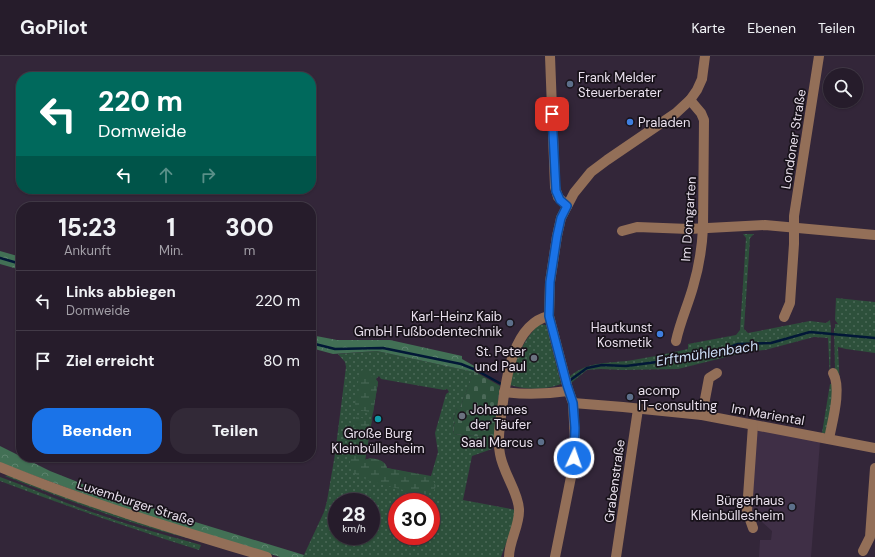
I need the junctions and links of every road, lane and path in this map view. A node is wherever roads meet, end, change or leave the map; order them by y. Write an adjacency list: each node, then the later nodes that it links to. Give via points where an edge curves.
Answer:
1 (550, 56): 5 (street, via 556,191 560,200)
2 (705, 56): 4 (street, via 702,79)
3 (819, 56): 6 (street, Londoner Straße)
4 (690, 100): 5 (street, via 676,113 597,167 579,186); 7 (street, Im Domgarten, via 704,120)
5 (567, 206): 10 (street, via 557,236 550,282)
6 (794, 227): 7 (street, via 765,225); 9 (street); 11 (street, Londoner Straße, via 790,303)
7 (703, 228): 8 (street, via 637,227); 12 (street, Im Domgarten, via 696,277)
8 (622, 231)
9 (875, 235)
10 (549, 316): 15 (street); 16 (street, via 536,321 523,336 513,355)
11 (784, 317)
12 (676, 341)
13 (717, 373): 19 (street, via 709,378)
14 (833, 373): 21 (street, via 837,391)
15 (567, 385): 16 (street, via 542,394 520,394); 17 (street)
16 (505, 388): 28 (street, via 500,424 500,454 520,510)
17 (573, 403): 18 (street, Im Mariental); 29 (street, via 574,458)
18 (638, 409): 19 (street, Im Mariental); 30 (street, Grabenstraße)
19 (702, 415): 20 (street, Im Mariental)
20 (754, 425): 21 (street, Im Mariental); 25 (street, via 747,510)
21 (829, 439): 22 (street, Im Mariental)
22 (875, 448)
23 (0, 467): 27 (street, Luxemburger Straße, via 122,512)
24 (875, 468): 26 (street, via 870,537)
25 (753, 528)
26 (863, 551)
27 (267, 557)
28 (508, 557)
29 (555, 557)
30 (616, 557)

